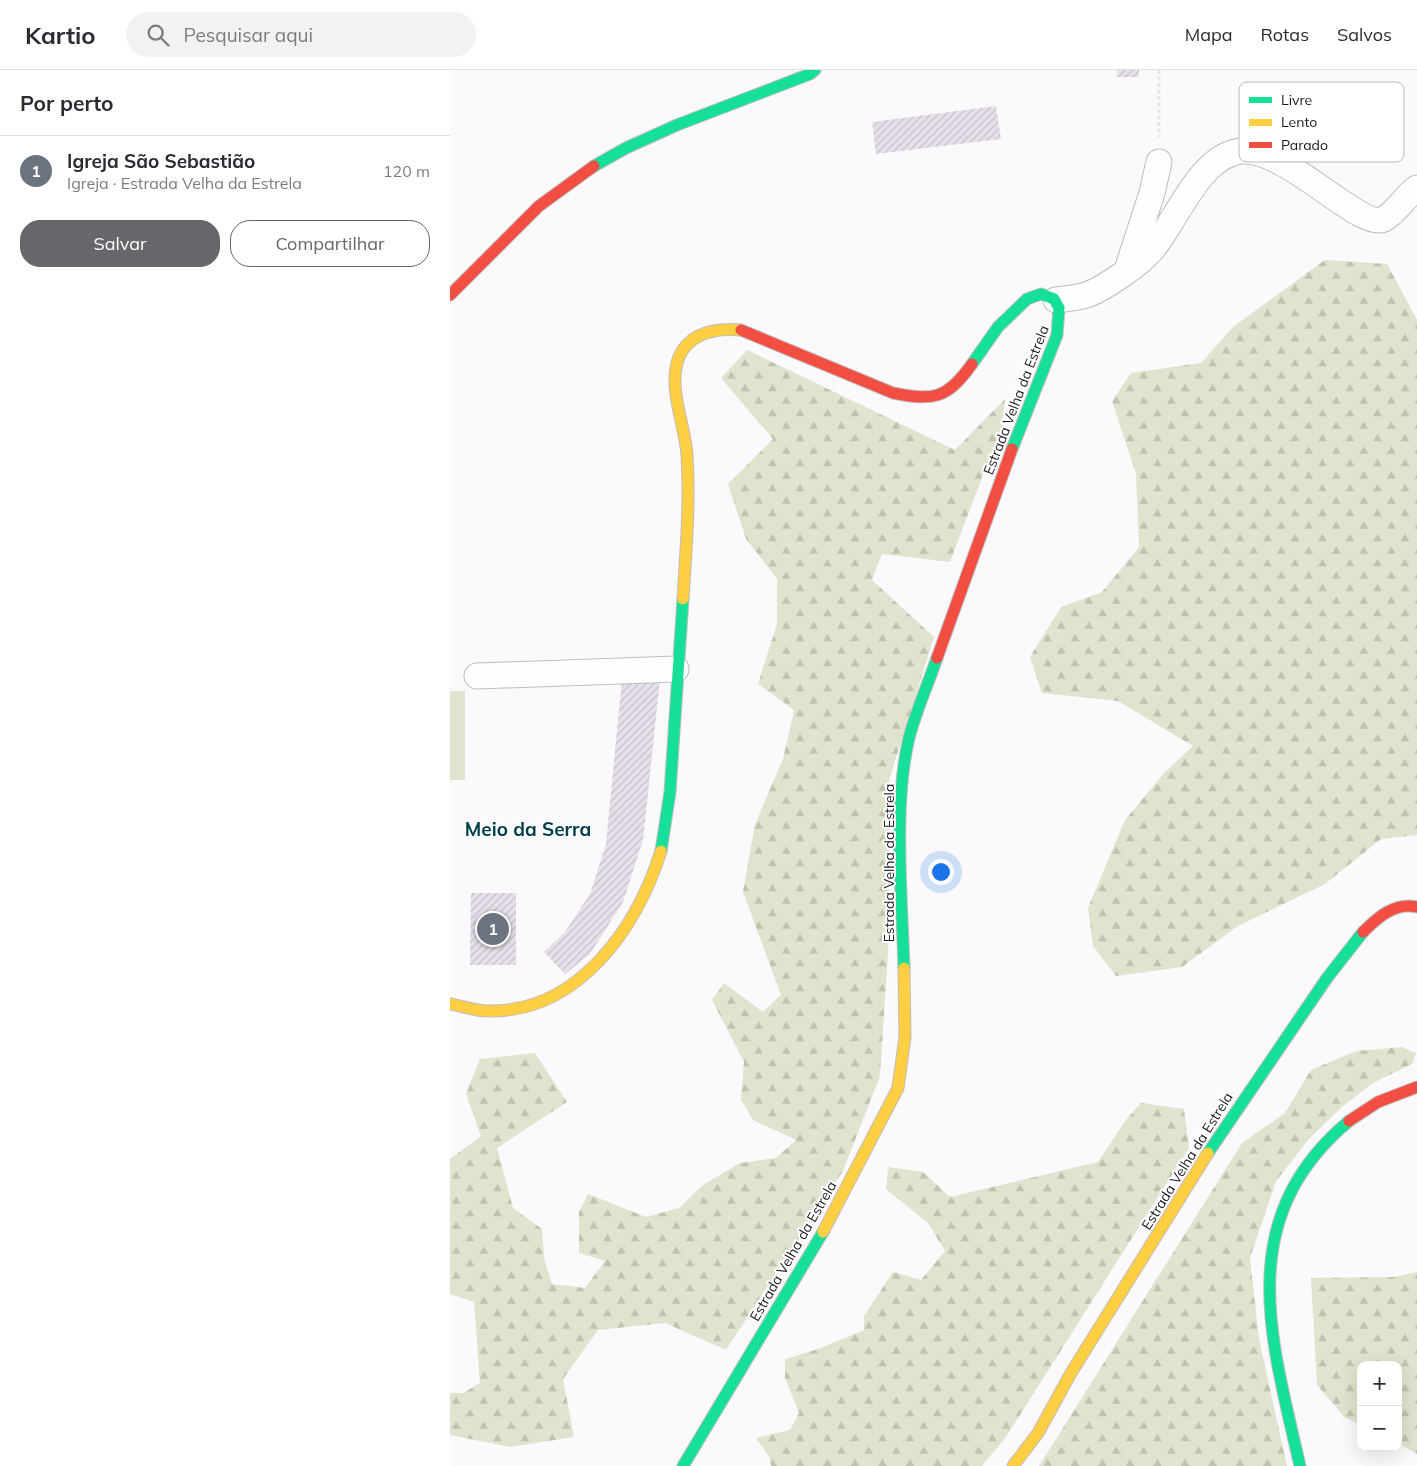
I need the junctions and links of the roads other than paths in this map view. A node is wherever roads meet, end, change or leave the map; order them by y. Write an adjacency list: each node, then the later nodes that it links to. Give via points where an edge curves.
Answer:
1 (815, 70): 7 (main road, via 645,138 599,163 548,199)
2 (1239, 152): 6 (street, via 1222,157 1200,179 1146,256)
3 (1159, 162): 6 (street)
4 (1280, 162): 5 (street, via 1361,214 1377,220 1384,218)
5 (1417, 188)
6 (1127, 270): 8 (street, via 1086,295)
7 (450, 295)
8 (1056, 300): 9 (main road, via 1040,294 1023,300 968,372 951,390 932,397 893,393 745,330 725,328 710,331 689,342 678,361 676,379 687,452 687,524); 14 (main road, Estrada Velha da Estrela, via 1062,316 1055,341 909,738 901,829 906,1036 898,1088 834,1213)
9 (676, 669): 10 (street); 12 (main road, via 669,811 661,854 621,935 585,976 561,994 538,1004 490,1011 466,1010)
10 (477, 676)
11 (1417, 906): 15 (main road, Estrada Velha da Estrela, via 1391,909 1368,928 1345,954 1268,1060 1071,1373 1046,1421)
12 (450, 1004)
13 (1417, 1087): 16 (main road, via 1374,1103 1333,1134 1300,1174 1277,1221 1269,1284 1269,1319)
14 (683, 1466)
15 (1013, 1466)
16 (1300, 1466)

